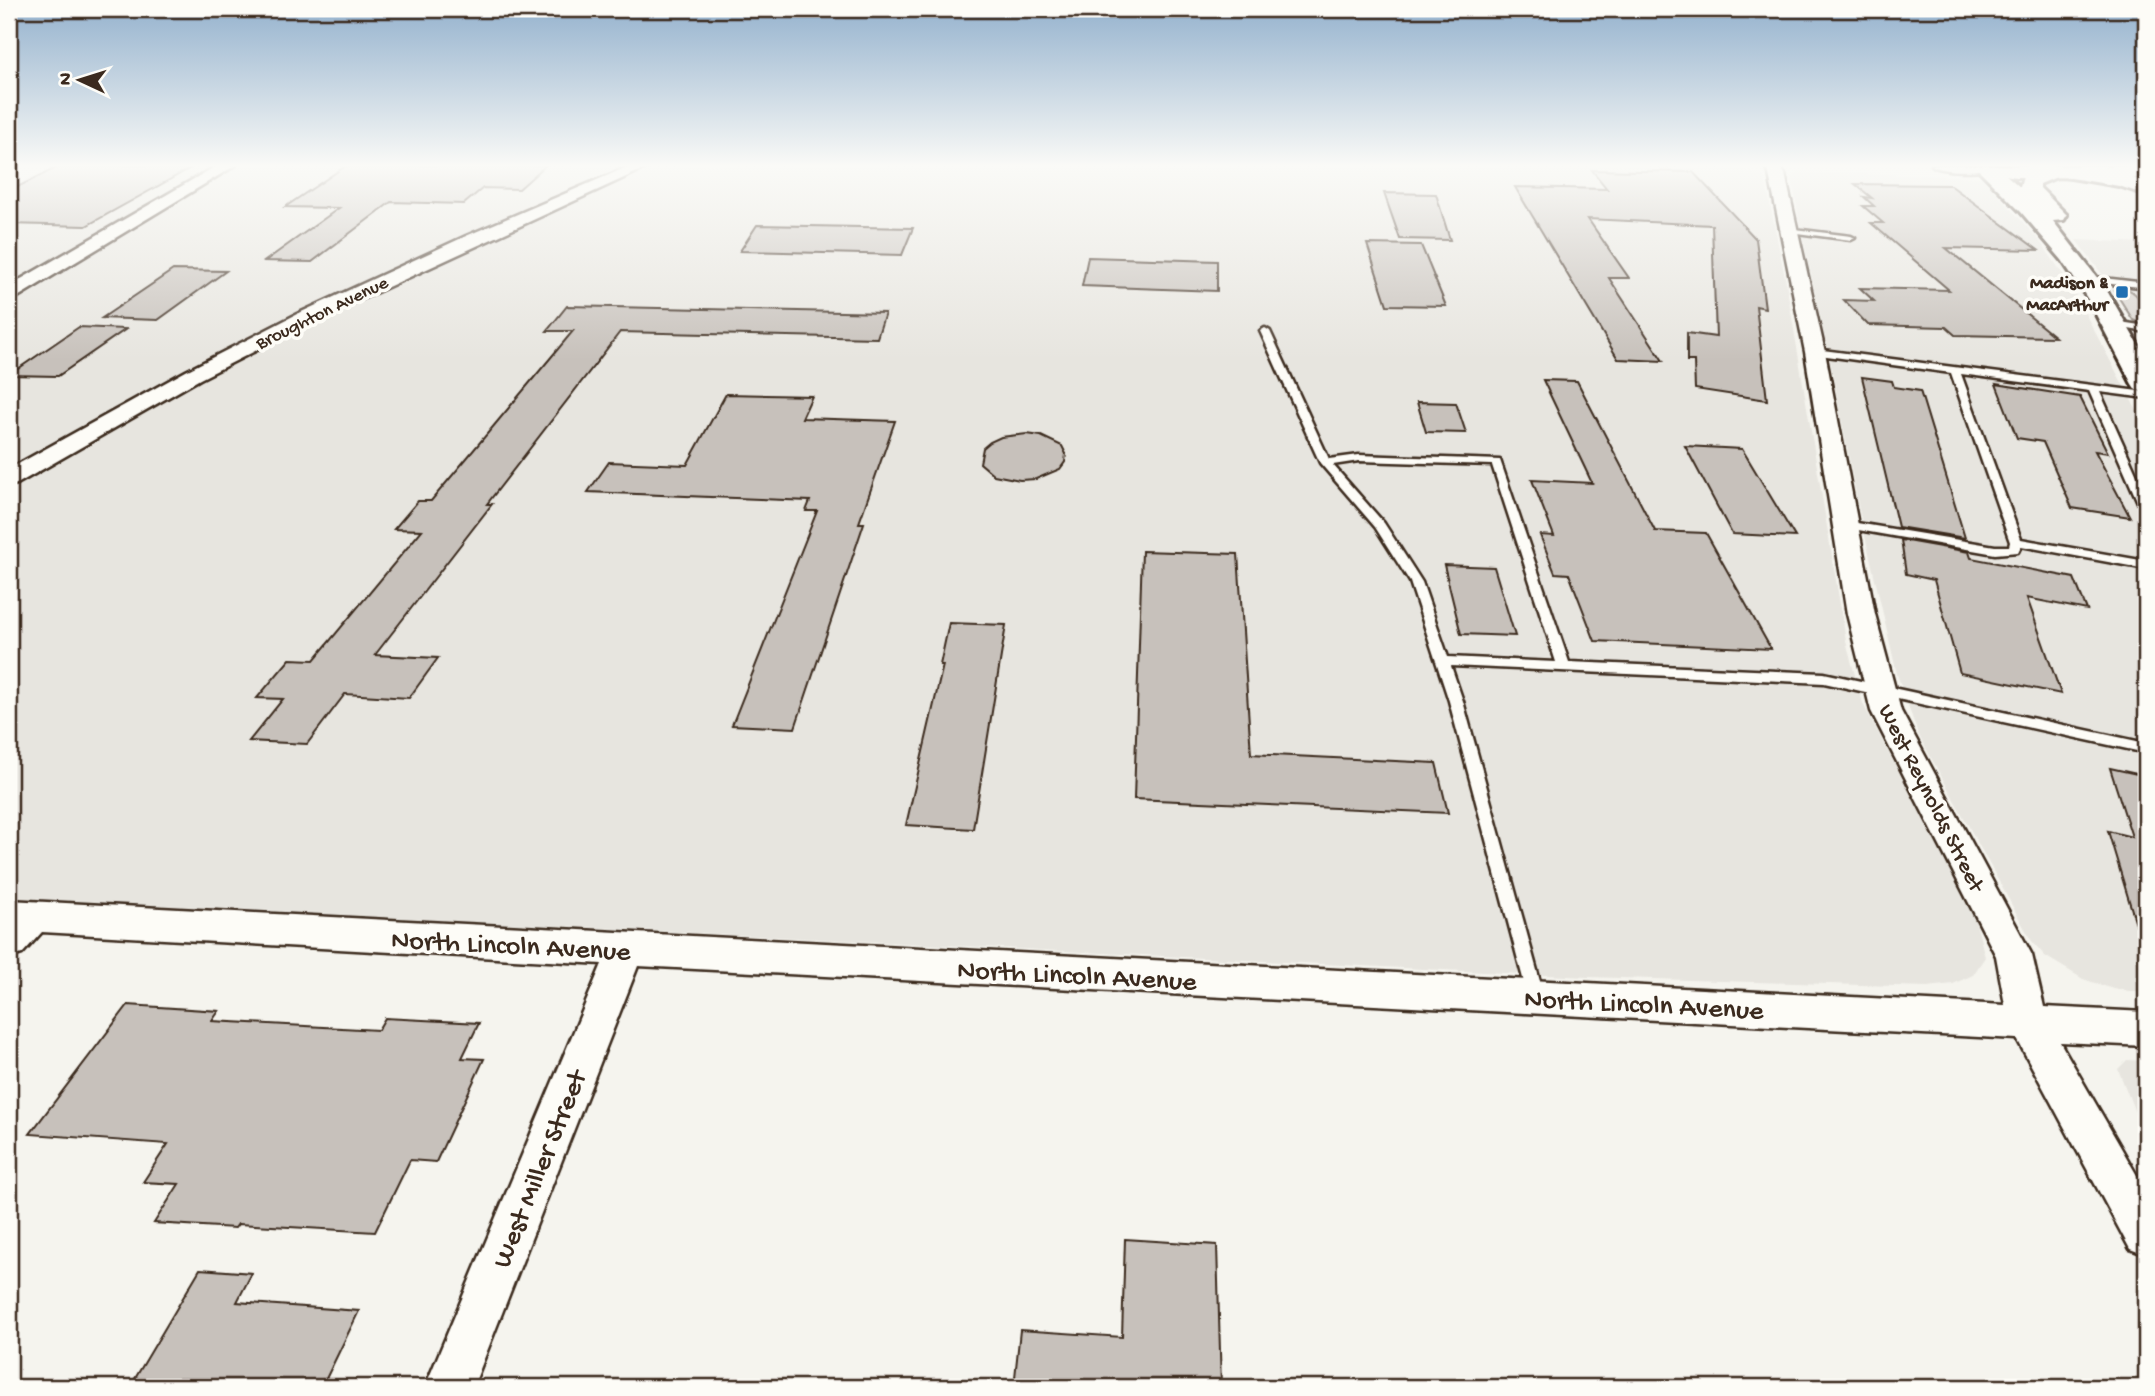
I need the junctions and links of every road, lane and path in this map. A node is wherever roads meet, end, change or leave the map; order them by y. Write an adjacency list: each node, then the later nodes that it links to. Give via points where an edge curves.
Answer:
1 (118, 230): 11 (street)
2 (492, 230): 21 (street, Broughton Avenue, via 292,324)
3 (1789, 230): 15 (street, West Reynolds Street)
4 (1790, 230): 7 (lane)
5 (2048, 230): 8 (main road)
6 (2065, 230): 8 (main road)
7 (1851, 238)
8 (2065, 250): 9 (main road)
9 (2086, 279): 10 (lane); 12 (main road)
10 (2145, 287)
11 (9, 294)
12 (2114, 324): 13 (lane); 17 (main road)
13 (2146, 329)
14 (1265, 331): 20 (lane)
15 (1815, 352): 16 (lane); 23 (street, West Reynolds Street)
16 (1955, 370): 18 (lane); 24 (lane)
17 (2146, 384)
18 (2093, 388): 19 (lane); 22 (lane)
19 (2146, 395)
20 (1325, 463): 26 (lane, via 1380,525 1416,582); 27 (lane, via 1359,458 1496,462)
21 (9, 479)
22 (2146, 507)
23 (1845, 524): 24 (lane, via 1995,550 2014,549); 28 (street, West Reynolds Street)
24 (2016, 542): 25 (lane)
25 (2146, 565)
26 (1443, 661): 27 (lane); 33 (lane)
27 (1564, 666): 28 (lane, via 1824,678)
28 (1879, 689): 29 (lane); 34 (street, West Reynolds Street, via 1901,742 2014,955)
29 (2146, 748)
30 (21, 915): 31 (street); 32 (street, North Lincoln Avenue)
31 (9, 943)
32 (626, 950): 33 (street, North Lincoln Avenue); 37 (street, West Miller Street)
33 (1535, 996): 34 (street, North Lincoln Avenue)
34 (2028, 1023): 35 (street, North Lincoln Avenue); 36 (street, West Reynolds Street)
35 (2146, 1029)
36 (2146, 1233)
37 (449, 1387)

